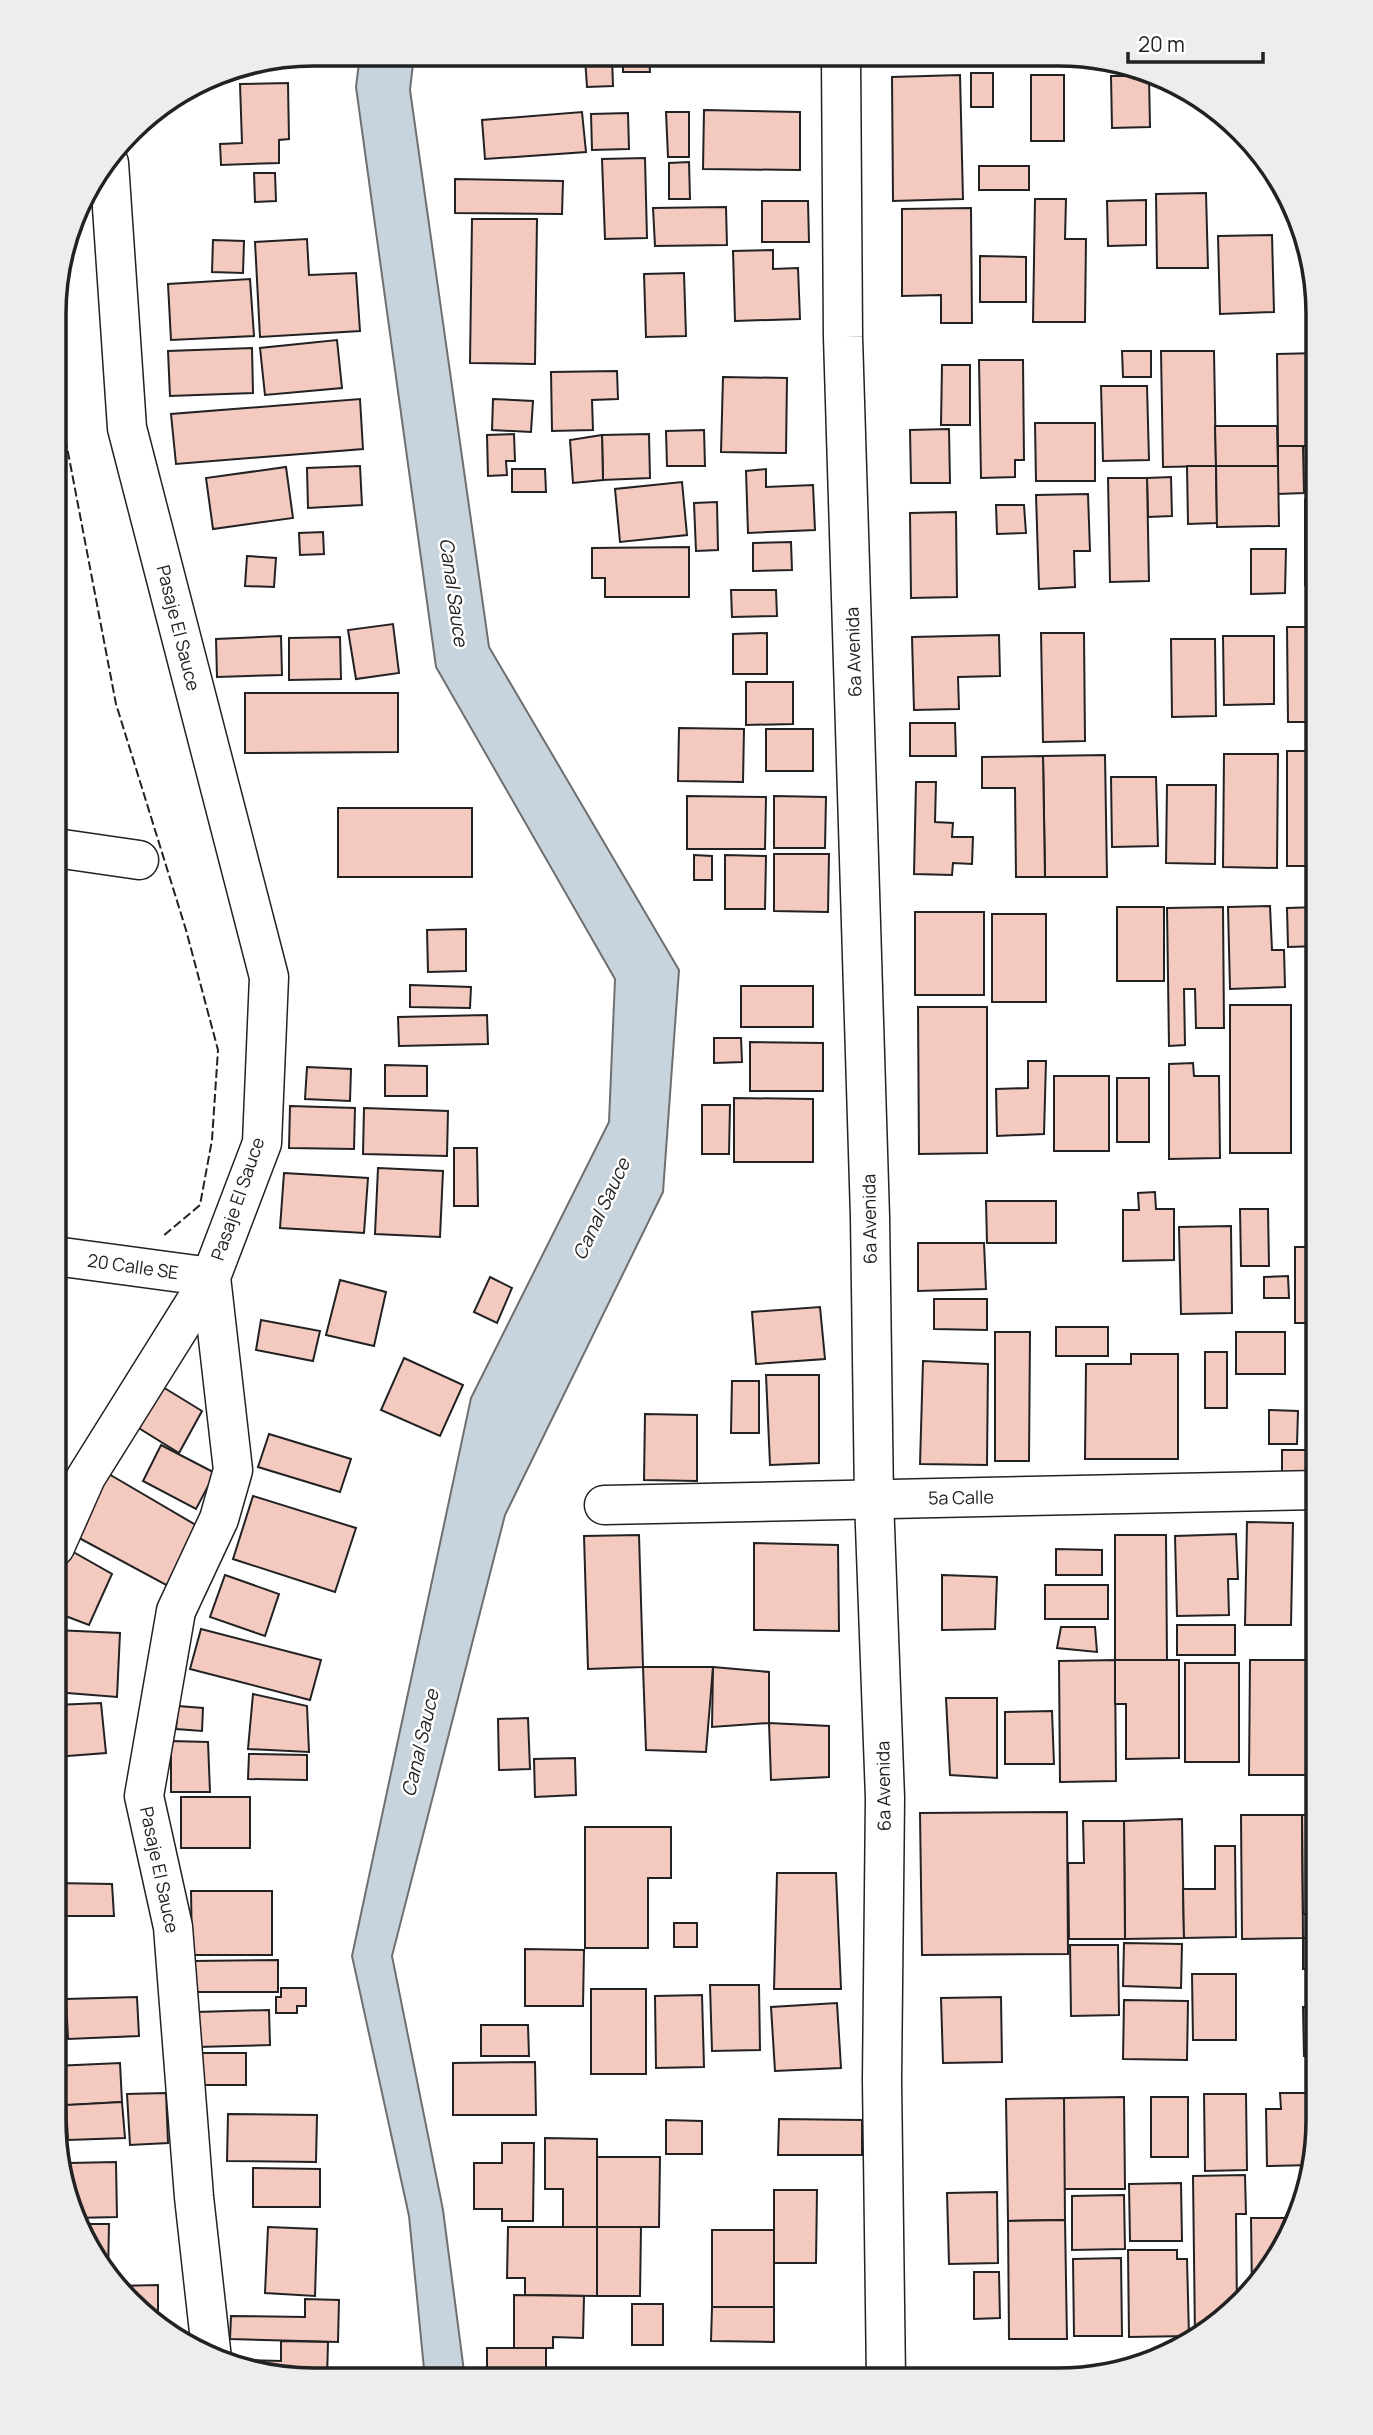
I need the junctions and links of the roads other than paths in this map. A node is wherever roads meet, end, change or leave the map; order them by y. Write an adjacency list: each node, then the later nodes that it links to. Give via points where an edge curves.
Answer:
1 (841, 66): 8 (street, 6a Avenida)
2 (110, 175): 6 (street, Pasaje El Sauce, via 127,428 269,977 262,1143)
3 (66, 849): 4 (street)
4 (139, 860)
5 (66, 1258): 6 (street, 20 Calle SE)
6 (211, 1278): 10 (street, via 86,1477); 11 (street, Pasaje El Sauce, via 233,1470 219,1519 176,1611 144,1796 173,1927)
7 (1307, 1490): 8 (street, 5a Calle)
8 (874, 1499): 9 (street, 5a Calle); 12 (street, 6a Avenida, via 885,1798)
9 (604, 1505)
10 (66, 1522)
11 (211, 2346)
12 (886, 2368)

